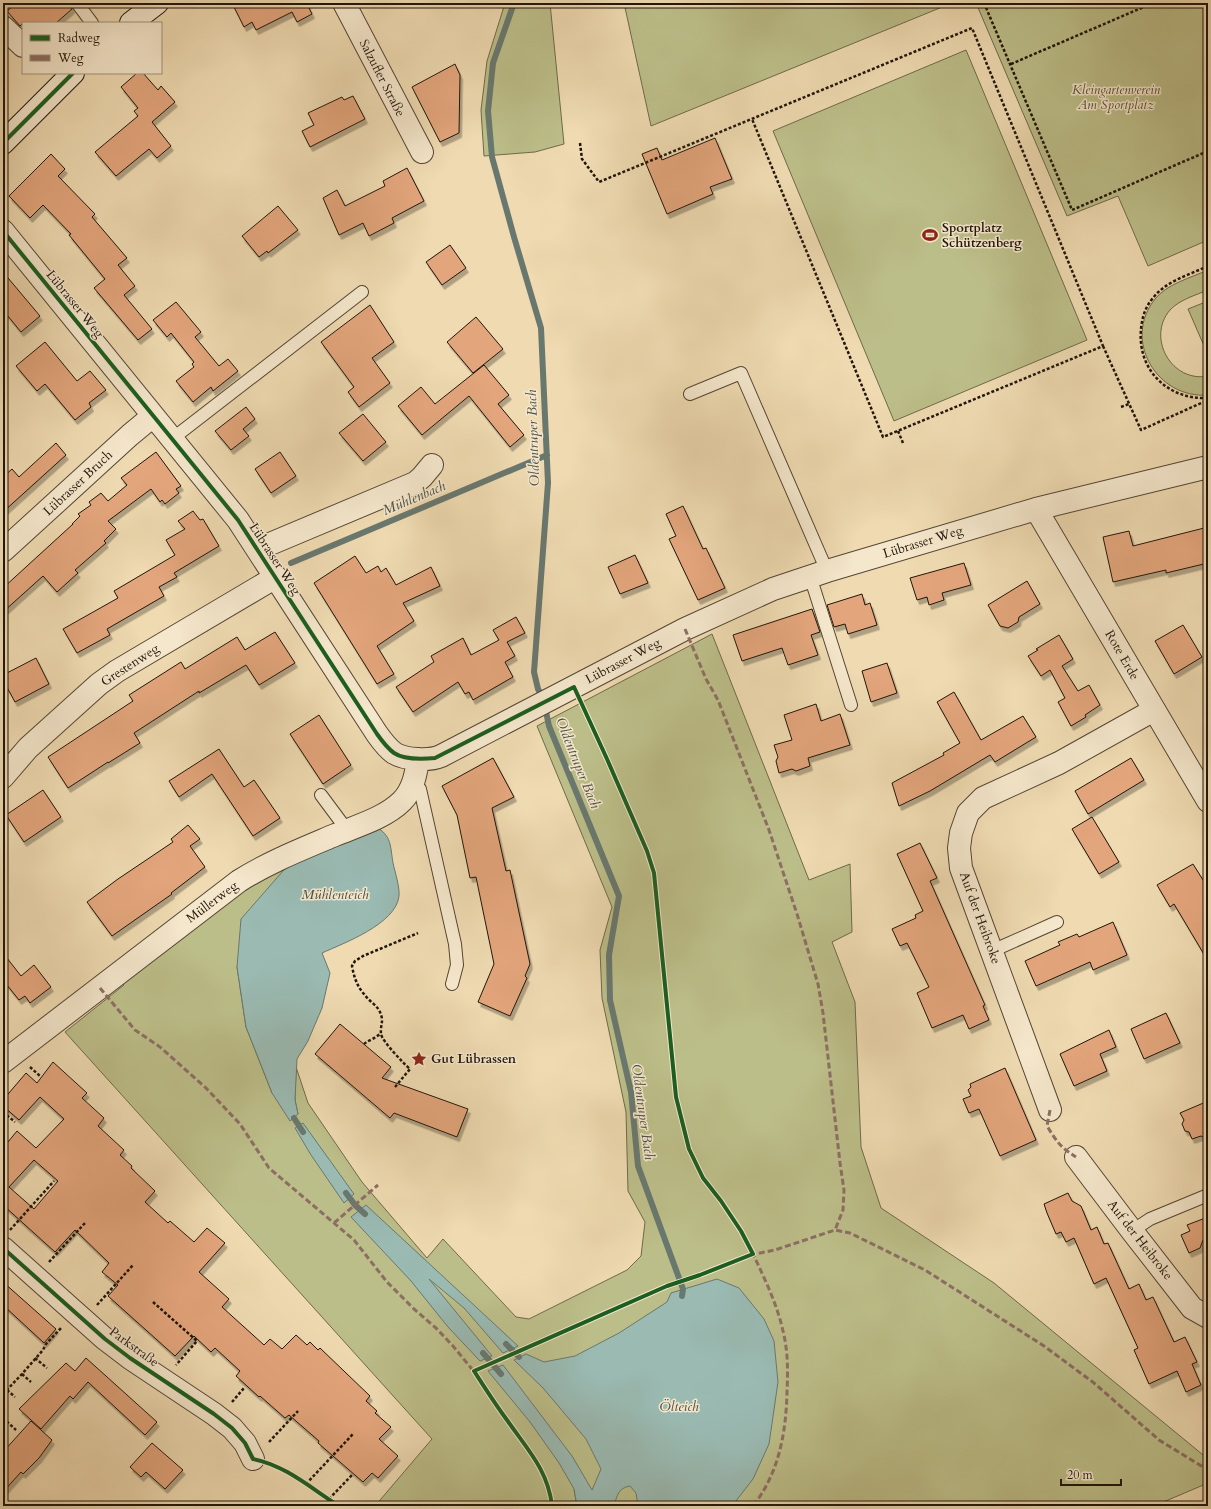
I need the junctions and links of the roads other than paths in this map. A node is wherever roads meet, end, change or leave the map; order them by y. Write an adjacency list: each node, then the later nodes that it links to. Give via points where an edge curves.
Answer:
1 (77, 3): 4 (lane)
2 (344, 3): 10 (street, Salzufler Straße)
3 (151, 5): 5 (street)
4 (91, 22)
5 (132, 22)
6 (3, 27): 7 (street)
7 (22, 45)
8 (62, 76): 9 (street)
9 (3, 143)
10 (422, 152)
11 (3, 231): 14 (street, Lübrasser Weg)
12 (362, 292): 15 (lane)
13 (690, 394): 21 (lane, via 741,373)
14 (153, 416): 15 (street, Lübrasser Weg); 20 (street, Lübrasser Bruch)
15 (172, 439): 19 (street, Lübrasser Weg, via 234,515)
16 (432, 465): 19 (street, via 415,483)
17 (1208, 467): 18 (street, Lübrasser Weg)
18 (1036, 509): 21 (street, Lübrasser Weg); 24 (street, Rote Erde)
19 (258, 549): 22 (street, Lübrasser Weg)
20 (3, 551)
21 (818, 574): 23 (lane); 25 (street, Lübrasser Weg, via 769,591 685,629 435,758)
22 (276, 577): 25 (street, Lübrasser Weg, via 377,734 396,754); 26 (street, Grestenweg, via 99,684 28,748)
23 (851, 705)
24 (1154, 710): 29 (street, Rote Erde); 32 (street, Auf der Heibroke, via 1059,763 983,798 968,813 959,848 962,868)
25 (418, 759): 27 (street, Müllerweg)
26 (3, 777)
27 (412, 784): 30 (street, Müllerweg, via 408,794 393,808); 33 (lane, via 420,789 455,944 457,965)
28 (322, 795): 30 (lane)
29 (1208, 802)
30 (347, 830): 34 (street, Müllerweg, via 267,864 239,881)
31 (1057, 922): 32 (lane)
32 (992, 951): 35 (street, Auf der Heibroke)
33 (452, 984)
34 (3, 1062)
35 (1050, 1110)
36 (1076, 1157): 38 (street, Auf der Heibroke)
37 (1208, 1195): 38 (lane, via 1150,1220)
38 (1132, 1231): 40 (street, Auf der Heibroke, via 1192,1308)
39 (6, 1240): 41 (street, Parkstraße, via 36,1278 79,1317 130,1358 232,1428 245,1443)
40 (1208, 1317)
41 (253, 1459)

